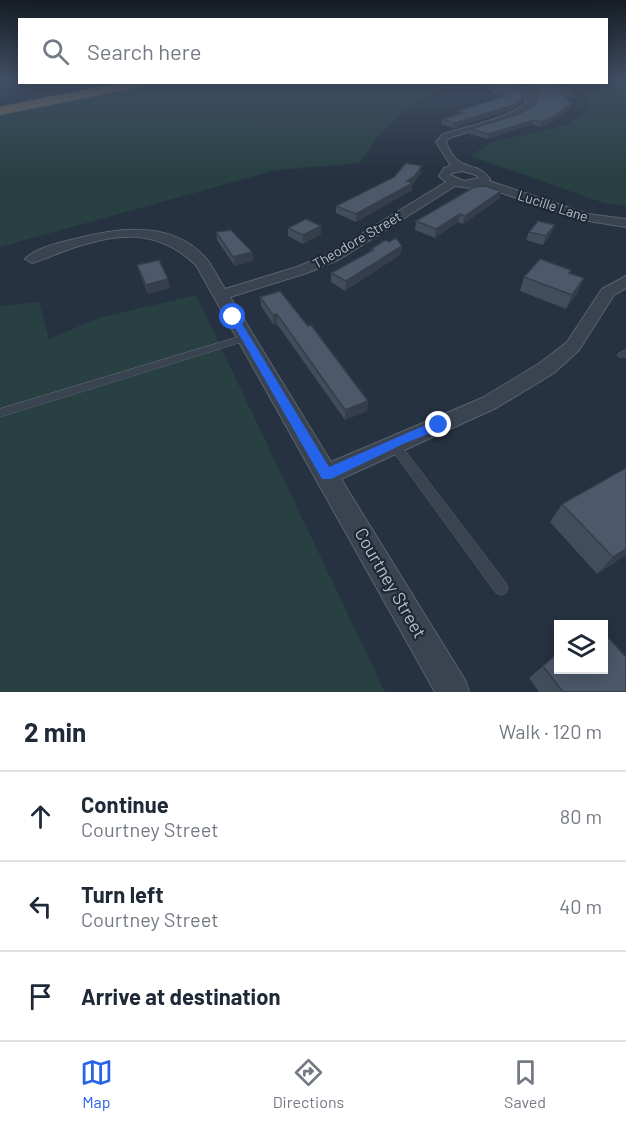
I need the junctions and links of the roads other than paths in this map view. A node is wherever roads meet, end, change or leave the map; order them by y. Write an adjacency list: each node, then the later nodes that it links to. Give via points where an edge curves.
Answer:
1 (522, 110): 2 (street, via 447,136 441,142)
2 (456, 175): 3 (street, Lucille Lane, via 469,184 481,182 586,217); 6 (street, Theodore Street, via 335,256)
3 (626, 223)
4 (32, 259): 6 (street, Courtney Street, via 85,239 154,235 175,240 192,250)
5 (626, 281): 9 (street, via 608,292 573,346 553,365 489,403)
6 (220, 295): 7 (street, Courtney Street)
7 (245, 338): 8 (lane); 10 (street, Courtney Street)
8 (0, 413)
9 (393, 443): 10 (street); 11 (lane)
10 (326, 475): 12 (street, Courtney Street)
11 (501, 588)
12 (453, 692)

